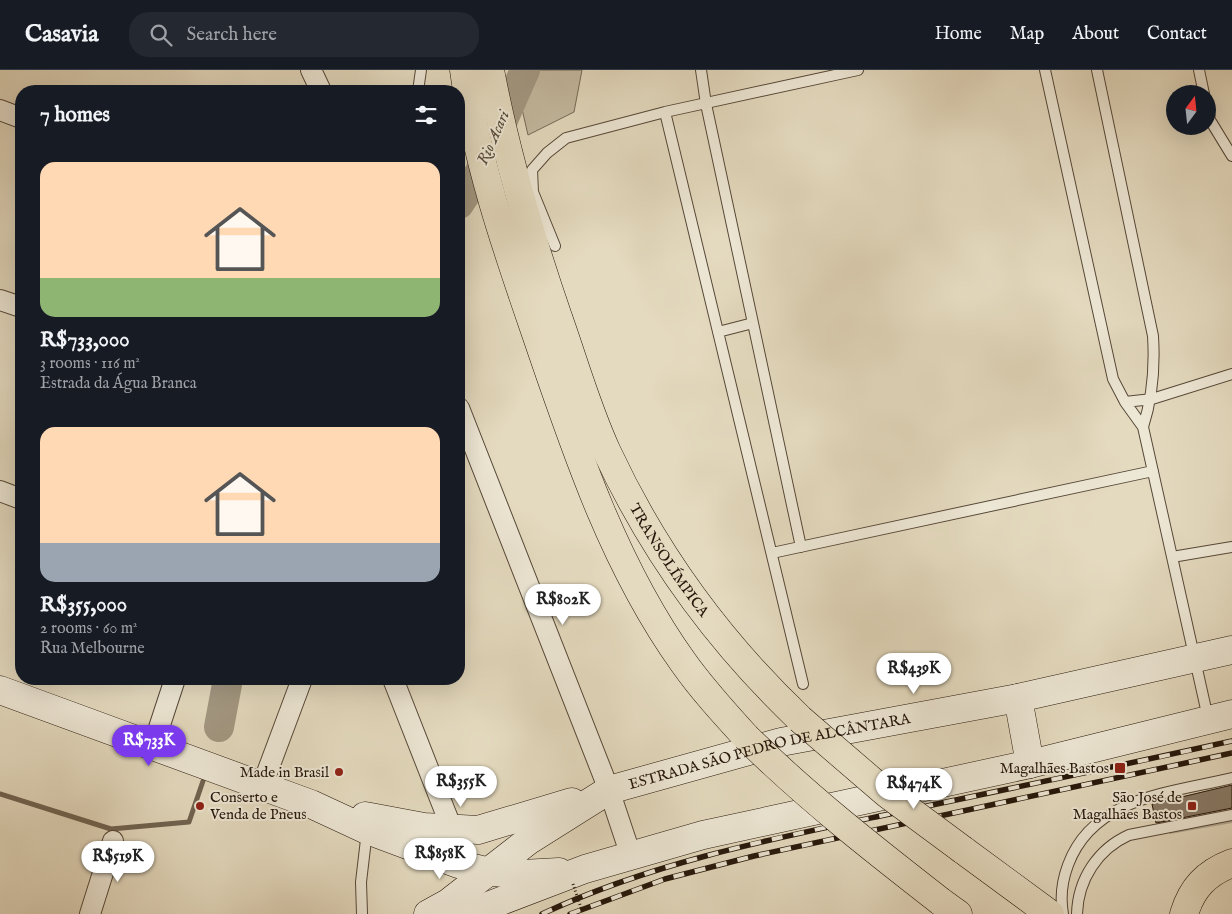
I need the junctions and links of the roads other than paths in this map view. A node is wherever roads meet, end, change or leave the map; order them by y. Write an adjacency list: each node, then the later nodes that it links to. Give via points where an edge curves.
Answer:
1 (311, 70): 10 (street)
2 (421, 70): 11 (lane)
3 (464, 70): 59 (highway, bridge, via 476,141 499,228 588,479 649,609 682,662 746,737 845,828)
4 (490, 70): 64 (highway, TRANSOLÍMPICA, bridge, via 517,186 587,398 607,451 647,527 683,584 722,637 767,688 800,719 886,793)
5 (701, 70): 13 (lane)
6 (858, 70): 13 (lane)
7 (1045, 70): 26 (lane, via 1104,343 1113,379)
8 (1097, 70): 25 (lane, via 1153,336 1155,369)
9 (1199, 70): 12 (lane)
10 (318, 85)
11 (419, 85)
12 (1202, 85)
13 (706, 104): 15 (lane); 22 (lane)
14 (0, 110): 16 (street)
15 (665, 112): 19 (lane, via 566,138 532,170 534,192); 23 (lane)
16 (15, 116)
17 (1216, 130): 18 (lane)
18 (1232, 156)
19 (555, 246)
20 (0, 300): 21 (street)
21 (15, 305)
22 (753, 322): 23 (lane); 32 (lane)
23 (718, 332): 34 (lane)
24 (1232, 374): 25 (lane)
25 (1152, 399): 26 (lane); 27 (lane)
26 (1125, 402): 27 (lane)
27 (1144, 427): 29 (lane)
28 (466, 445): 49 (street)
29 (1153, 471): 32 (lane); 35 (lane)
30 (0, 491): 31 (street)
31 (15, 497)
32 (801, 547): 34 (lane)
33 (1232, 547): 35 (lane)
34 (772, 553): 38 (lane)
35 (1172, 557): 37 (lane)
36 (1232, 650): 37 (street, ESTRADA SÃO PEDRO DE ALCÂNTARA)
37 (1195, 658): 43 (street, ESTRADA SÃO PEDRO DE ALCÂNTARA); 44 (lane)
38 (803, 684)
39 (173, 685): 45 (street)
40 (300, 685): 48 (street)
41 (395, 685): 53 (street)
42 (0, 690): 45 (street)
43 (1018, 698): 46 (street); 49 (street, ESTRADA SÃO PEDRO DE ALCÂNTARA, via 781,742)
44 (1220, 717): 46 (street)
45 (153, 746): 48 (street)
46 (1030, 764): 55 (street, via 703,835)
47 (1232, 778): 65 (lane, via 1131,803 1105,816 1086,832 1072,854 1064,876)
48 (262, 786): 50 (street)
49 (609, 790): 53 (street, via 498,825 478,830); 55 (street); 57 (street, ESTRADA SÃO PEDRO DE ALCÂNTARA, via 528,841)
50 (311, 804): 52 (street); 53 (street)
51 (1232, 814): 66 (lane, via 1129,835 1114,842 1090,869 1081,889)
52 (367, 830): 57 (street); 61 (lane, via 361,882)
53 (452, 830)
54 (113, 841): 60 (street)
55 (631, 856): 58 (street)
56 (1232, 863): 67 (highway, via 1207,877 1189,896)
57 (490, 872): 58 (street); 62 (street, ESTRADA SÃO PEDRO DE ALCÂNTARA)
58 (579, 877): 63 (street)
59 (949, 907)
60 (90, 914)
61 (362, 914)
62 (428, 914)
63 (467, 914)
64 (1050, 914)
65 (1063, 914)
66 (1078, 914)
67 (1184, 914)

